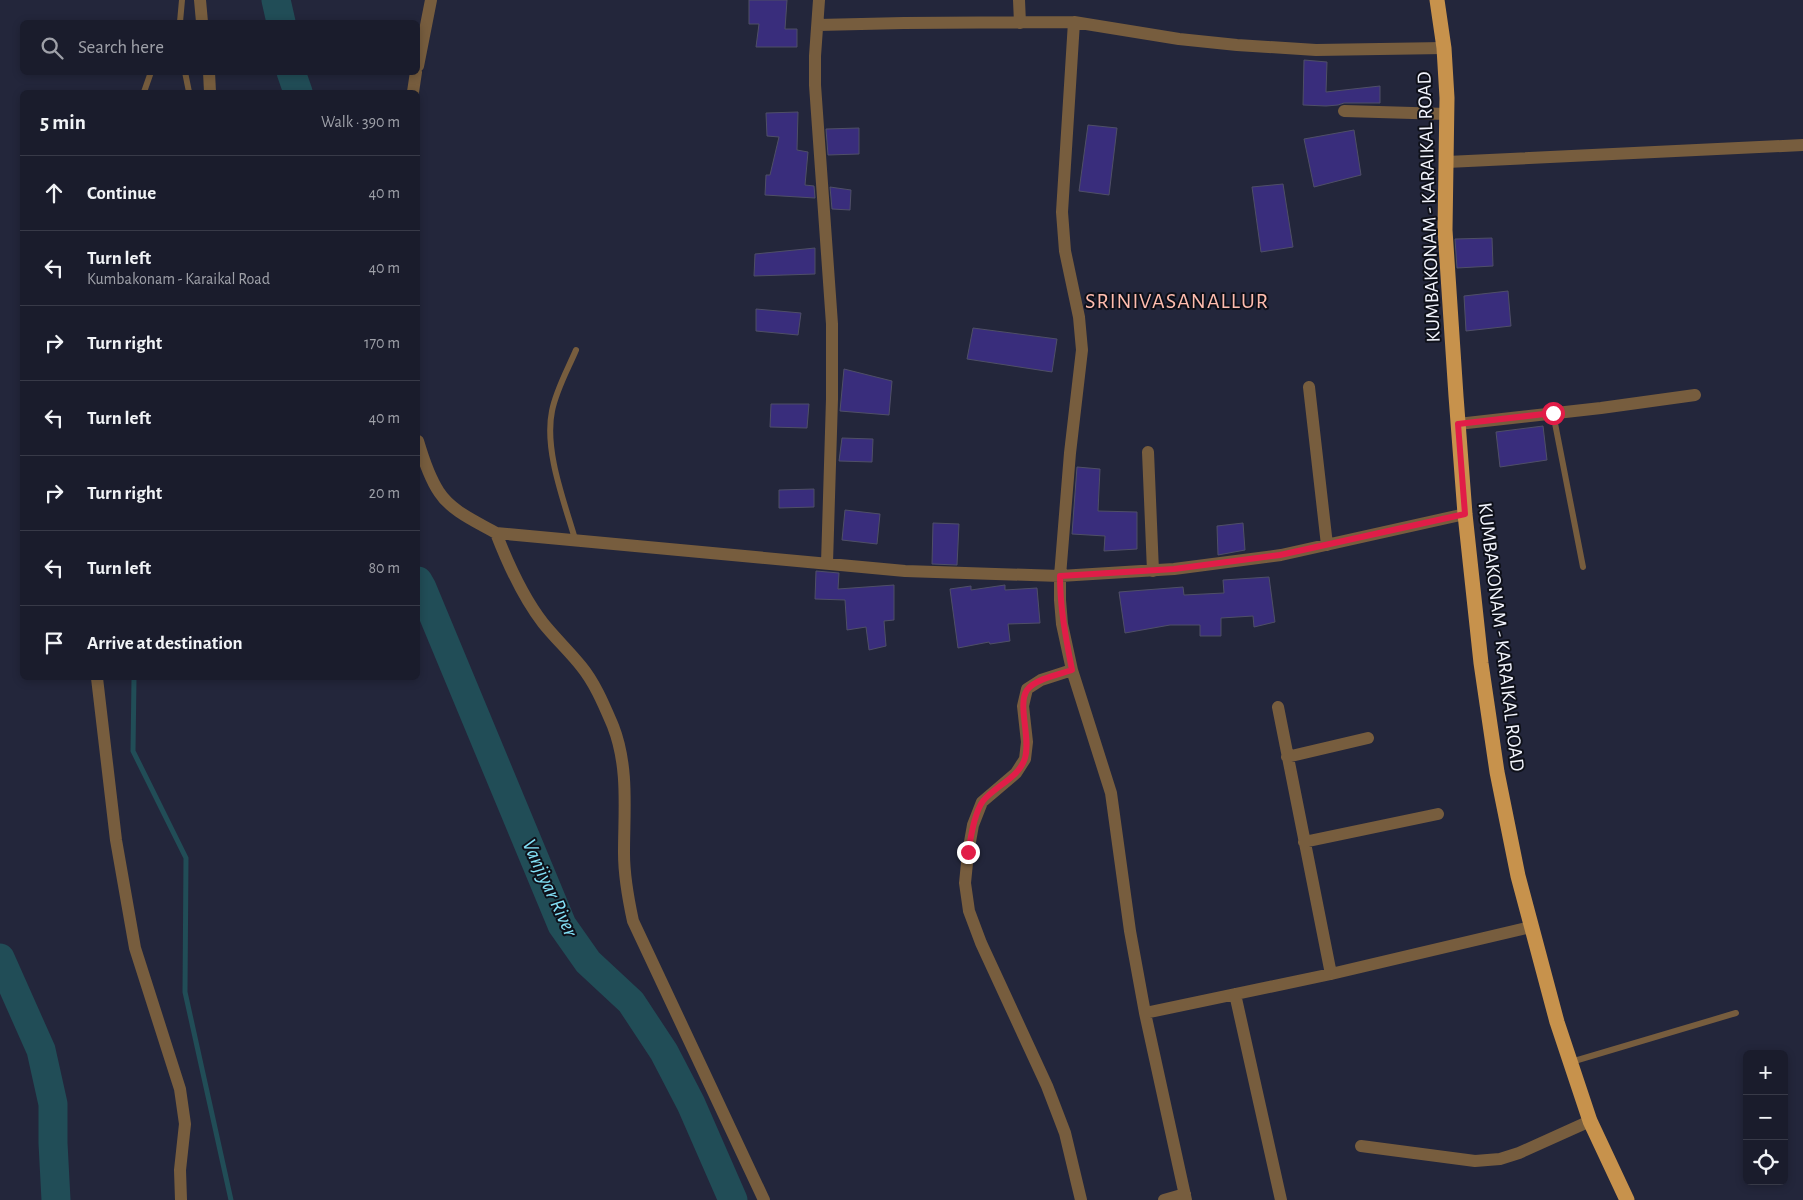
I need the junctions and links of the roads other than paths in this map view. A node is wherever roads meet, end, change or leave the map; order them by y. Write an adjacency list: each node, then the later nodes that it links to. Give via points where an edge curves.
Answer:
1 (182, 0): 7 (lane)
2 (200, 0): 8 (street)
3 (431, 0): 13 (street)
4 (819, 0): 11 (street)
5 (1019, 0): 10 (street)
6 (1437, 0): 12 (main road, KUMBAKONAM - KARAIKAL ROAD)
7 (180, 20)
8 (202, 20)
9 (1074, 22): 10 (street); 12 (street, via 1237,46 1316,50); 40 (street, via 1062,212 1064,251 1079,317 1082,350)
10 (1020, 23): 11 (street)
11 (818, 25): 37 (street, via 815,85 832,324)
12 (1444, 48): 23 (main road, KUMBAKONAM - KARAIKAL ROAD)
13 (420, 56)
14 (150, 75): 18 (lane)
15 (186, 75): 19 (lane)
16 (209, 75): 20 (street)
17 (416, 75): 21 (street)
18 (145, 90)
19 (189, 90)
20 (210, 90)
21 (413, 90)
22 (1344, 111): 23 (street)
23 (1447, 114): 25 (main road, KUMBAKONAM - KARAIKAL ROAD)
24 (1803, 145): 25 (street)
25 (1446, 162): 30 (main road, KUMBAKONAM - KARAIKAL ROAD, via 1446,239)
26 (576, 350): 35 (lane, via 552,410 550,430 551,453)
27 (1309, 387): 36 (street)
28 (1695, 395): 29 (street)
29 (1553, 413): 30 (street); 38 (lane)
30 (1458, 424): 33 (main road, KUMBAKONAM - KARAIKAL ROAD)
31 (420, 447): 34 (street, via 440,493 463,515)
32 (1148, 452): 39 (street)
33 (1465, 514): 36 (street); 48 (main road, KUMBAKONAM - KARAIKAL ROAD, via 1497,772)
34 (496, 533): 35 (street); 58 (street, via 528,601 581,666 597,690 614,728 626,794 624,855 626,889 633,921)
35 (575, 539): 37 (street)
36 (1327, 545): 39 (street, via 1262,558)
37 (827, 563): 40 (street, via 905,571)
38 (1583, 567)
39 (1153, 571): 40 (street)
40 (1060, 576): 41 (street, via 1062,624)
41 (1072, 670): 51 (street, via 1111,793); 59 (street, via 1041,680 1027,689 1023,706 1028,742 1025,759 1016,773 982,802 968,852 965,883 969,912 980,943 1062,1125)
42 (97, 680): 57 (street, via 116,840 135,948 180,1089 185,1124 180,1170)
43 (1278, 707): 45 (street)
44 (1368, 738): 45 (street)
45 (1287, 757): 47 (street)
46 (1438, 814): 47 (street)
47 (1304, 842): 49 (street)
48 (1531, 927): 49 (street); 53 (main road, KUMBAKONAM - KARAIKAL ROAD)
49 (1331, 974): 50 (street)
50 (1235, 994): 51 (street); 61 (street)
51 (1145, 1013): 56 (street)
52 (1736, 1013): 53 (lane)
53 (1570, 1062): 54 (main road, KUMBAKONAM - KARAIKAL ROAD)
54 (1590, 1121): 55 (street, via 1500,1159 1475,1161); 62 (main road, KUMBAKONAM - KARAIKAL ROAD)
55 (1361, 1146)
56 (1186, 1197): 60 (street)
57 (181, 1200)
58 (764, 1200)
59 (1081, 1200)
60 (1164, 1200)
61 (1281, 1200)
62 (1627, 1200)

